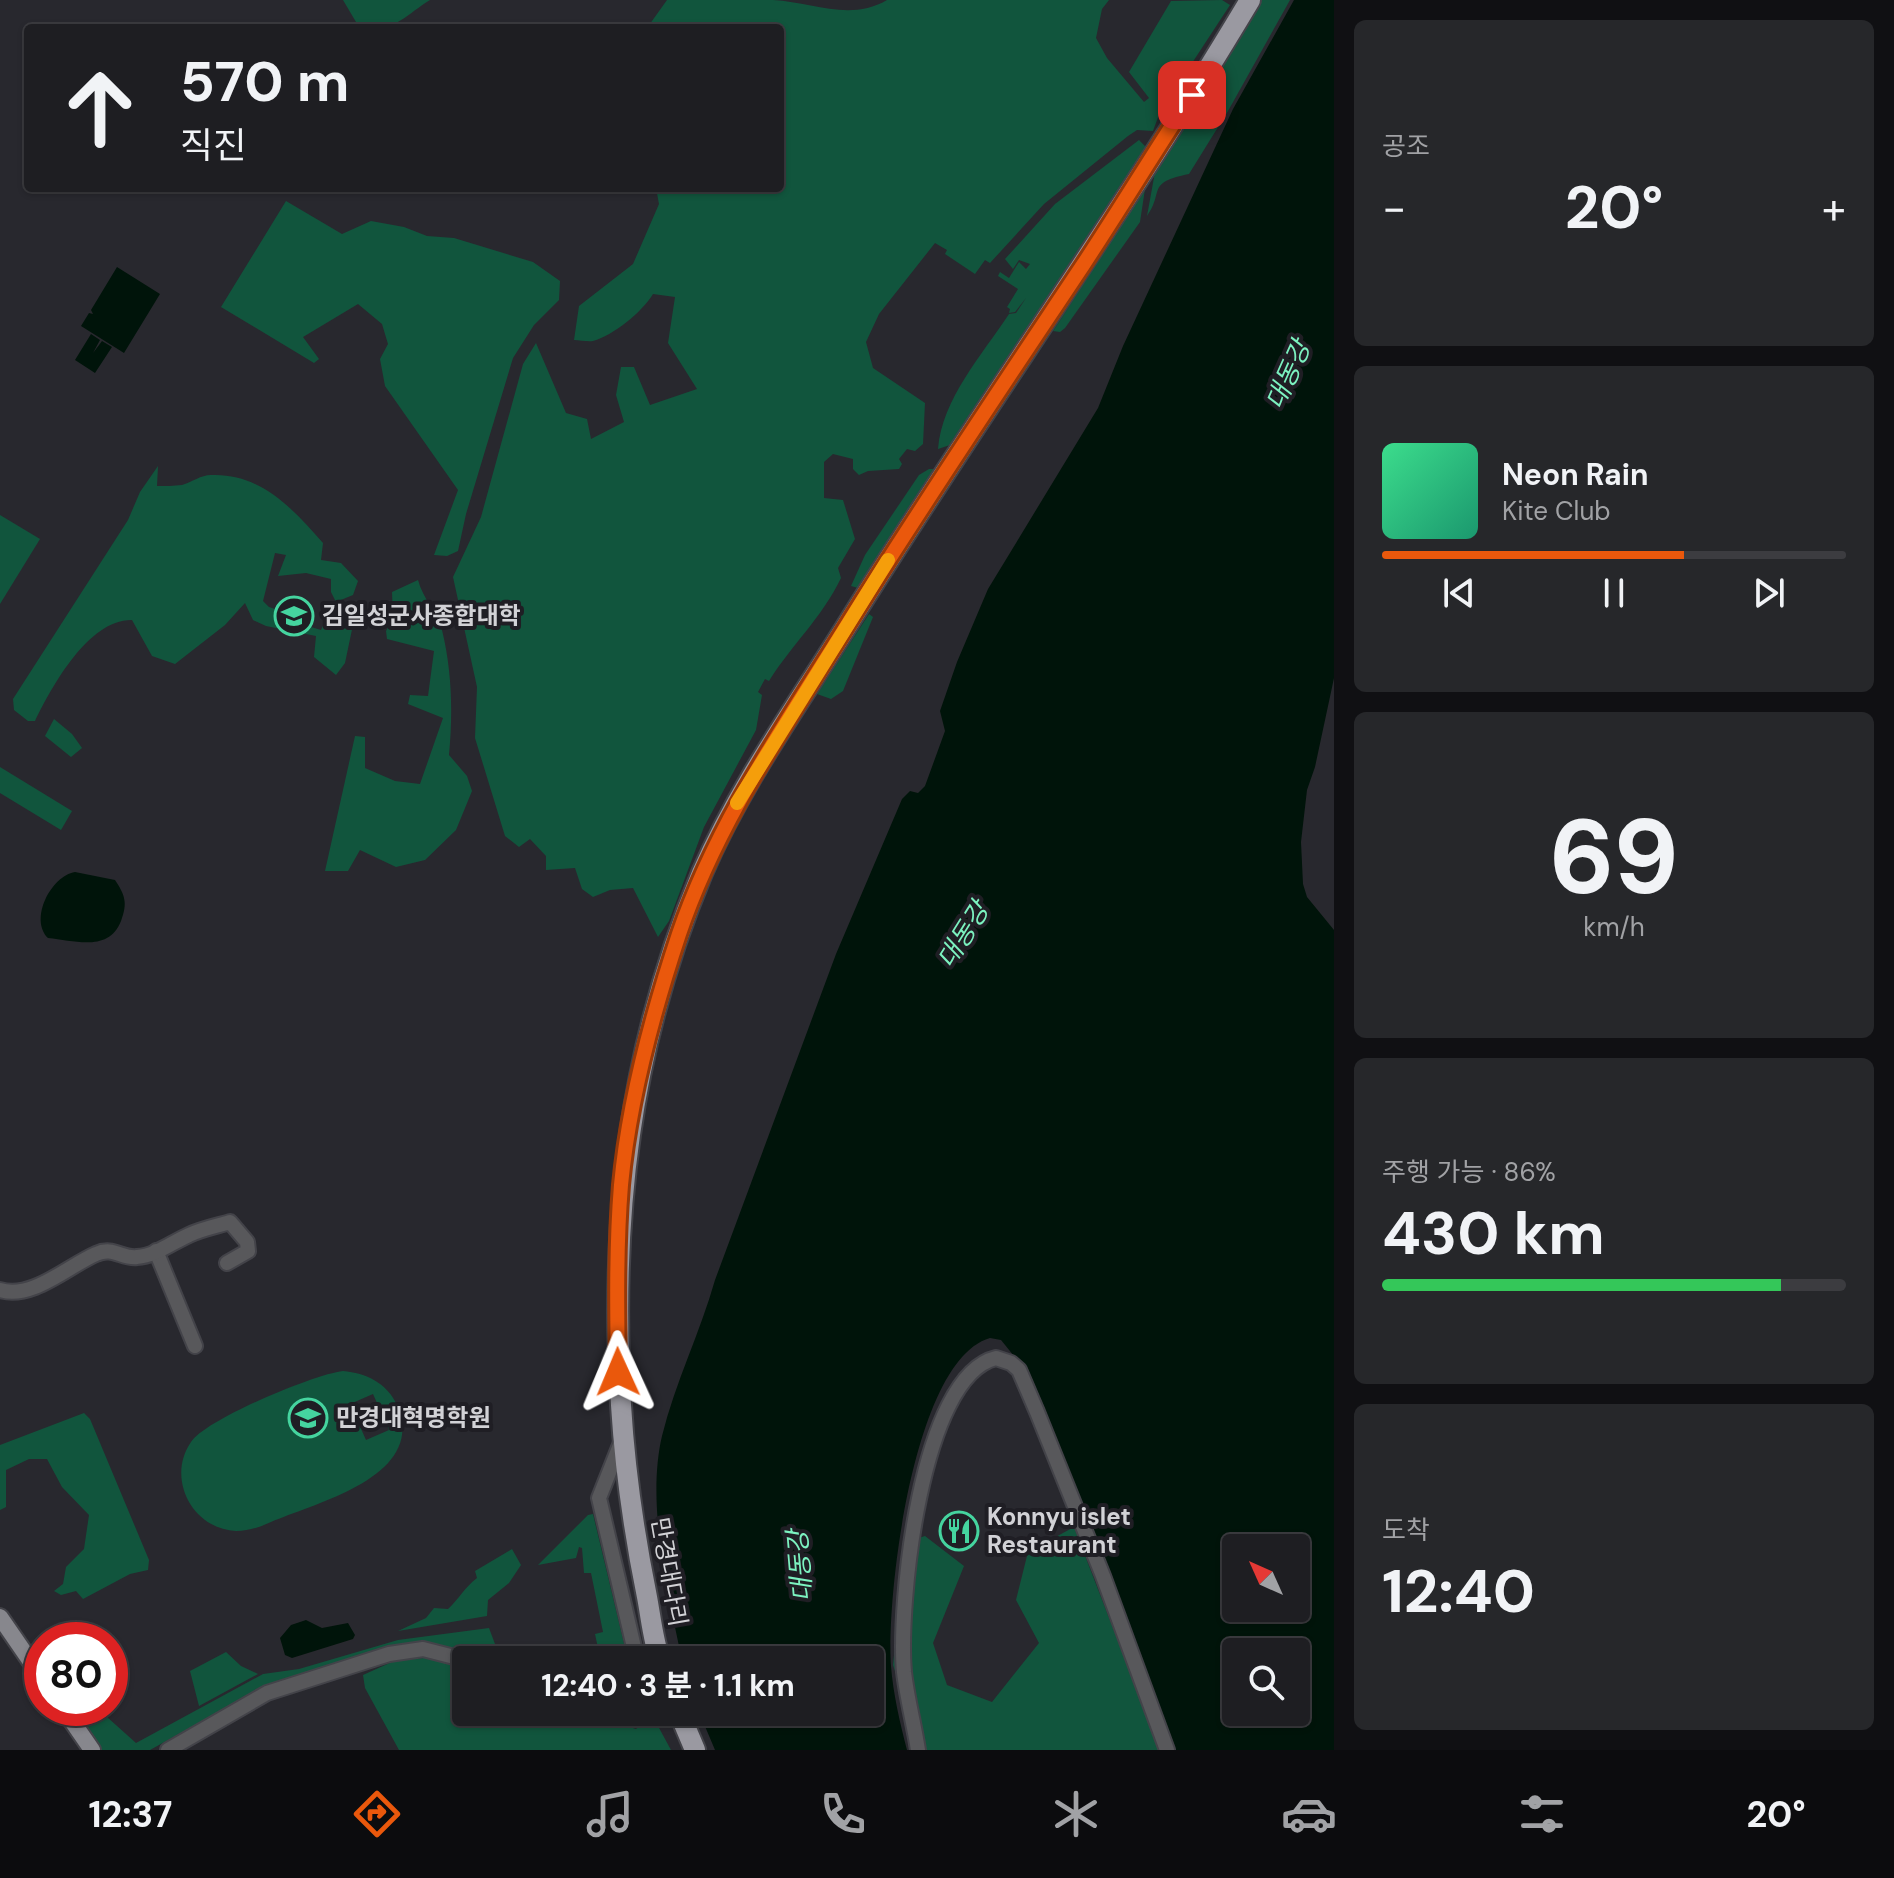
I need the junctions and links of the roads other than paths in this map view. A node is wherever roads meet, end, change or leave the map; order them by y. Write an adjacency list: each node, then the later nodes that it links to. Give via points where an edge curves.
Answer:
1 (1250, 0): 6 (highway, 만경대다리, via 1147,167 923,503 751,778 703,872 652,1022 622,1183 617,1279)
2 (156, 1251): 3 (street, via 230,1222 248,1251); 4 (street, via 134,1258 116,1250 100,1252 43,1283 11,1294); 5 (street)
3 (227, 1263)
4 (0, 1290)
5 (195, 1346)
6 (623, 1440): 8 (street, via 599,1498); 9 (highway, 만경대다리, via 637,1551)
7 (0, 1617): 10 (main road)
8 (634, 1646)
9 (657, 1646)
10 (24, 1652)
11 (452, 1656): 15 (street, via 423,1649 389,1654 267,1693)
12 (75, 1726): 14 (main road)
13 (685, 1726): 16 (highway)
14 (92, 1750)
15 (168, 1750)
16 (695, 1750)
17 (918, 1750): 18 (street, via 904,1671 905,1615 922,1478 954,1397 981,1364 996,1358 1019,1370)
18 (1167, 1750)

